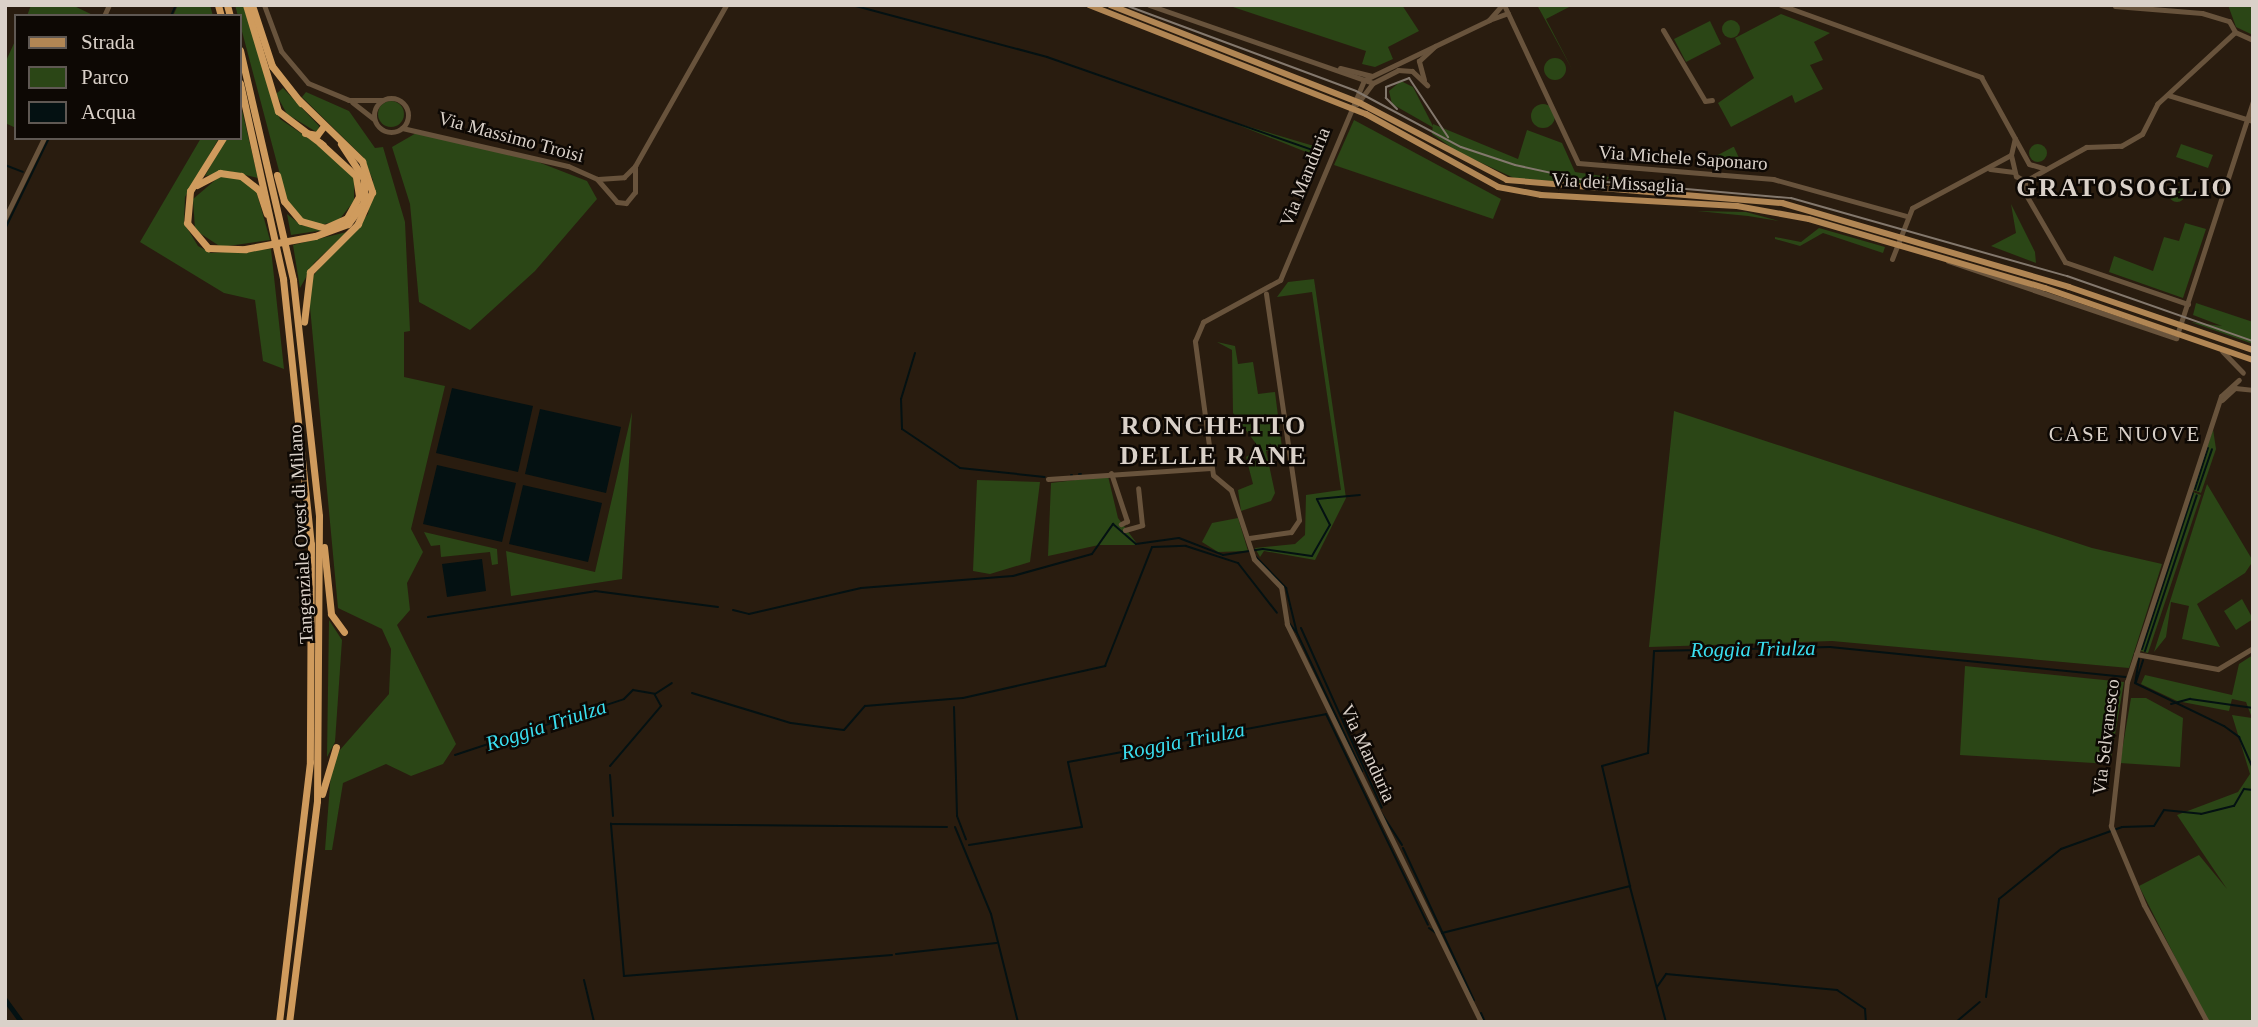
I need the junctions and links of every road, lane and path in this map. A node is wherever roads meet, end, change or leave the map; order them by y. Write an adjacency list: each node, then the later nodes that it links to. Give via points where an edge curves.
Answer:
1 (246, 5): 26 (highway)
2 (252, 5): 24 (highway)
3 (264, 5): 30 (street, via 277,43 304,78)
4 (726, 5): 51 (street)
5 (1089, 5): 35 (main road, Via dei Missaglia)
6 (1110, 5): 28 (main road, Via dei Missaglia)
7 (1149, 5): 19 (street)
8 (1503, 5): 11 (street, Via Michele Saponaro); 12 (street)
9 (1781, 5): 44 (street, via 1975,74)
10 (2115, 6): 15 (street, via 2143,13 2196,12 2229,21)
11 (1508, 13): 12 (street); 13 (street, Via Michele Saponaro)
12 (1501, 16): 13 (street); 18 (street, via 1435,46)
13 (1514, 24): 63 (street, Via Michele Saponaro, via 1581,165 1773,179)
14 (1664, 30): 32 (street, via 1705,102)
15 (2235, 32): 16 (street); 27 (street)
16 (2253, 40)
17 (242, 57): 43 (highway, Tangenziale Ovest di Milano)
18 (1417, 62): 20 (street); 20 (street); 20 (street, via 1427,85)
19 (1331, 66): 21 (street); 22 (street)
20 (1408, 67): 21 (street); 23 (street)
21 (1371, 76): 22 (street); 23 (street)
22 (1364, 80): 23 (street); 28 (street)
23 (1373, 83): 34 (street)
24 (284, 84): 26 (highway); 29 (highway)
25 (242, 92): 66 (highway, Tangenziale Ovest di Milano)
26 (270, 92): 42 (highway)
27 (2168, 95): 38 (street); 53 (street, via 2140,135 2114,149 2085,148)
28 (1352, 99): 34 (main road, Via dei Missaglia); 35 (street)
29 (299, 100): 39 (highway); 74 (highway, via 362,160 372,192 358,224 310,272)
30 (349, 100): 31 (street); 37 (street)
31 (382, 100): 36 (street, via 400,100); 37 (street)
32 (1712, 100)
33 (2253, 101): 38 (street)
34 (1360, 103): 35 (street); 65 (main road, Via dei Missaglia, via 1507,180 1758,199)
35 (1350, 108): 65 (main road, Via dei Missaglia, via 1468,175 1511,190 1737,206); 68 (street, Via Manduria, via 1283,274)
36 (408, 117): 40 (street); 41 (street)
37 (375, 120): 41 (street, via 388,132)
38 (2250, 120): 69 (street)
39 (323, 127): 42 (highway, via 317,135); 52 (highway)
40 (416, 127): 41 (street, Via Massimo Troisi); 57 (street, Via Massimo Troisi, via 547,159)
41 (402, 128)
42 (295, 129): 47 (highway)
43 (264, 134): 47 (highway, via 287,208 309,225 325,228 347,218 359,191 350,167); 74 (highway, Tangenziale Ovest di Milano)
44 (2015, 138): 48 (street); 49 (street)
45 (43, 140): 64 (street)
46 (222, 140): 62 (highway)
47 (320, 143): 52 (highway)
48 (2011, 155): 49 (street); 54 (street); 55 (street)
49 (2025, 157): 50 (street)
50 (2029, 164): 53 (street); 58 (street)
51 (635, 166): 56 (street); 60 (street)
52 (359, 167): 62 (highway, bridge, via 366,192 361,210 342,228 315,236 219,251 198,242 187,223)
53 (2043, 168): 58 (street)
54 (1990, 169): 55 (street); 63 (street)
55 (2014, 172): 58 (street)
56 (624, 177): 59 (street); 60 (street)
57 (597, 179): 59 (street, Via Massimo Troisi); 61 (street, Via Massimo Troisi)
58 (2028, 179): 69 (street, via 2025,193 2065,262)
59 (612, 180): 61 (street)
60 (633, 182): 61 (street, via 634,196 626,202 612,200)
61 (608, 191)
62 (187, 200): 66 (highway, via 204,178 240,176 261,195)
63 (1906, 216): 65 (street)
64 (5, 218)
65 (1901, 242): 67 (street); 70 (main road, Via dei Missaglia); 71 (main road, Via dei Missaglia)
66 (278, 247): 99 (highway, Tangenziale Ovest di Milano, via 305,445 314,630 305,834)
67 (1892, 259)
68 (1266, 293): 84 (street, Via Manduria, via 1203,322 1195,341); 93 (street, via 1300,520 1291,532)
69 (2191, 301): 72 (street)
70 (2127, 307): 71 (street); 72 (main road, Via dei Missaglia)
71 (2114, 315): 73 (main road, Via dei Missaglia)
72 (2182, 326): 73 (street); 76 (main road, Via dei Missaglia)
73 (2179, 334): 75 (main road, Via dei Missaglia)
74 (303, 344): 90 (highway, Tangenziale Ovest di Milano)
75 (2217, 347): 77 (main road, Via dei Missaglia); 79 (street)
76 (2253, 350)
77 (2253, 360)
78 (2253, 372): 79 (street)
79 (2243, 373): 80 (street, Via Selvanesco)
80 (2239, 380): 81 (street); 83 (street, Via Selvanesco, via 2224,388)
81 (2242, 388): 82 (street); 83 (street, via 2230,390)
82 (2252, 391)
83 (2219, 405): 96 (street, Via Selvanesco)
84 (1211, 468): 85 (street); 93 (street, Via Manduria, via 1231,490)
85 (1111, 473): 86 (street); 89 (street)
86 (1048, 479)
87 (1138, 488): 88 (street)
88 (1141, 508): 89 (street); 92 (street, via 1142,525)
89 (1124, 510): 91 (street, via 1127,521)
90 (319, 516): 94 (highway, via 331,614); 98 (highway, Tangenziale Ovest di Milano, via 322,682)
91 (1121, 524)
92 (1125, 530)
93 (1249, 538): 101 (street, Via Manduria, via 1251,551 1281,587 1287,624)
94 (344, 632)
95 (2253, 649): 96 (street, via 2218,670)
96 (2137, 652): 102 (street, Via Selvanesco, via 2124,699 2112,833)
97 (336, 747): 98 (highway, via 325,771)
98 (313, 850): 100 (highway, Tangenziale Ovest di Milano)
99 (279, 1022)
100 (289, 1022)
101 (1481, 1022)
102 (2207, 1022)

